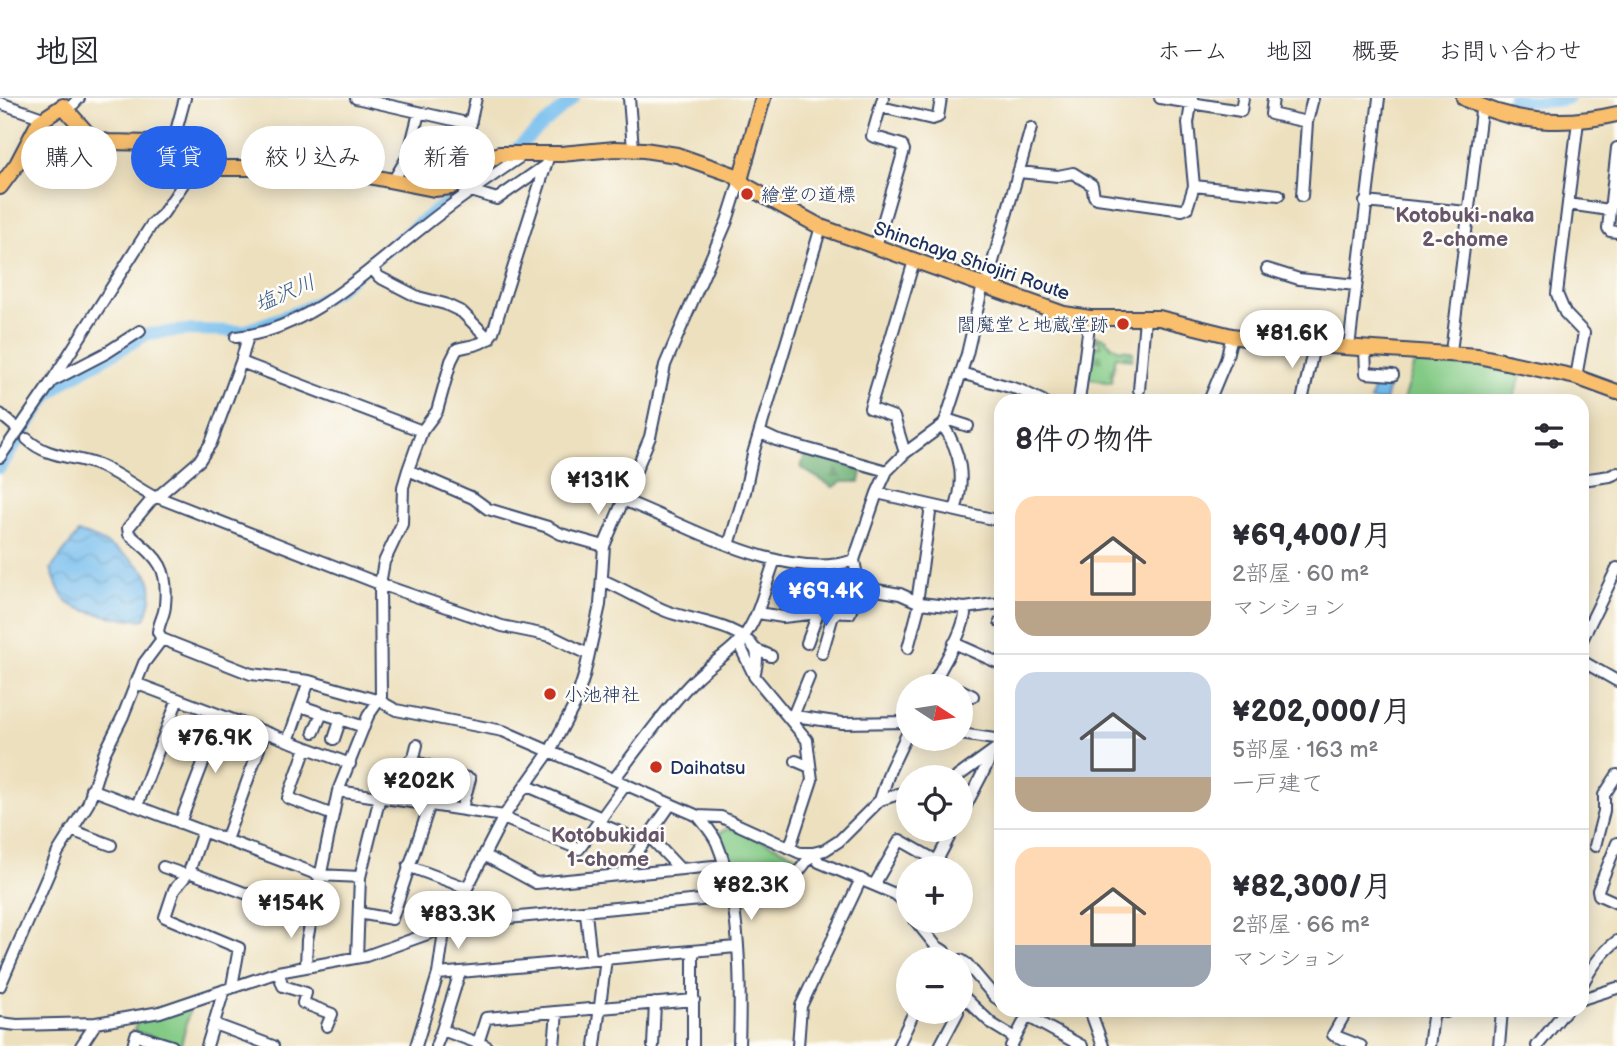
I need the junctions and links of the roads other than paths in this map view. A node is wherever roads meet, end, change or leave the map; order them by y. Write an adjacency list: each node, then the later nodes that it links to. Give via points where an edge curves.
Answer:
1 (79, 98): 18 (street)
2 (185, 98): 26 (street)
3 (356, 98): 14 (street)
4 (476, 98): 25 (street)
5 (629, 98): 30 (street)
6 (763, 98): 37 (main road)
7 (941, 98): 17 (street, via 938,117 932,119)
8 (1160, 98): 15 (street)
9 (1243, 98): 15 (street, via 1241,111)
10 (1273, 98): 24 (street, via 1271,114)
11 (1312, 98): 24 (street)
12 (1379, 98): 44 (street)
13 (1464, 98): 23 (main road, via 1517,117)
14 (382, 101): 20 (street)
15 (1192, 101): 38 (street, via 1188,123)
16 (0, 103): 22 (street)
17 (882, 103): 50 (street, via 872,136 902,145 904,150)
18 (63, 105): 22 (main road); 28 (main road, via 87,133 102,141)
19 (1481, 111): 47 (street)
20 (419, 113): 25 (street); 36 (street, via 408,156)
21 (1617, 114): 23 (main road)
22 (43, 118): 39 (main road)
23 (1578, 121): 45 (street)
24 (1307, 122): 43 (street)
25 (471, 124): 32 (street, via 469,142)
26 (177, 126)
27 (1031, 128): 35 (street)
28 (131, 142)
29 (1617, 148): 46 (street)
30 (633, 149): 33 (main road, Shinchaya Shiojiri Route); 37 (main road, Shinchaya Shiojiri Route, via 677,155)
31 (521, 154): 32 (main road, Shinchaya Shiojiri Route); 33 (main road, Shinchaya Shiojiri Route); 41 (street)
32 (497, 156): 36 (main road, via 451,187 434,189)
33 (546, 161): 41 (street, via 497,199); 60 (street)
34 (227, 169): 36 (main road, via 358,174)
35 (1019, 173): 38 (street, via 1073,173 1092,184 1097,198 1182,210 1187,208); 54 (street)
36 (393, 180)
37 (740, 180): 48 (main road, Shinchaya Shiojiri Route); 90 (street, via 665,365 655,423)
38 (1194, 186): 42 (street)
39 (0, 187)
40 (180, 189): 69 (street, via 152,224)
41 (471, 191): 52 (street)
42 (1279, 195)
43 (1302, 196)
44 (1365, 202): 47 (street); 55 (street)
45 (1568, 204): 46 (street); 68 (street, via 1557,294 1565,313 1584,333)
46 (1609, 210): 49 (street, via 1608,228)
47 (1467, 212): 64 (street)
48 (821, 227): 50 (main road, Shinchaya Shiojiri Route); 81 (street)
49 (1617, 232)
50 (876, 246): 51 (main road, Shinchaya Shiojiri Route)
51 (914, 261): 54 (main road, Shinchaya Shiojiri Route); 83 (street, via 870,408 894,417)
52 (372, 268): 60 (street, via 379,277 418,297 462,312); 65 (street, via 334,299 271,329 242,336)
53 (1267, 269): 55 (street, via 1299,279)
54 (985, 285): 56 (main road, Shinchaya Shiojiri Route, via 1063,314); 66 (street)
55 (1356, 285): 62 (street)
56 (1090, 318): 57 (main road, Shinchaya Shiojiri Route); 73 (street)
57 (1145, 318): 59 (main road, Shinchaya Shiojiri Route); 70 (street)
58 (140, 331): 69 (street)
59 (1232, 336): 61 (main road, Shinchaya Shiojiri Route); 74 (street)
60 (489, 339): 80 (street, via 457,349 437,411)
61 (1314, 346): 62 (main road, Shinchaya Shiojiri Route); 75 (street)
62 (1349, 347): 63 (main road, Shinchaya Shiojiri Route)
63 (1364, 348): 64 (main road, Shinchaya Shiojiri Route); 67 (street, via 1366,373)
64 (1451, 352): 68 (main road, Shinchaya Shiojiri Route)
65 (241, 362): 80 (street); 100 (street, via 211,443 199,461 157,497)
66 (961, 373): 72 (street); 77 (street)
67 (1393, 375)
68 (1576, 377): 71 (main road, Shinchaya Shiojiri Route)
69 (52, 381): 79 (street)
70 (1139, 390)
71 (1617, 392)
72 (1028, 394)
73 (1080, 394)
74 (1212, 394)
75 (1304, 394)
76 (0, 414): 79 (street)
77 (944, 422): 78 (street); 83 (street); 92 (street, via 963,478)
78 (968, 426)
79 (18, 429): 84 (street)
80 (422, 432): 85 (street)
81 (761, 433): 86 (street); 94 (street)
82 (27, 439): 109 (street, via 36,448 97,465 154,497 128,528 162,567 165,606 158,632)
83 (905, 453): 86 (street)
84 (0, 457)
85 (408, 470): 95 (street, via 488,509); 100 (street, via 402,487 401,524)
86 (887, 471): 89 (street)
87 (1617, 473): 88 (street)
88 (1589, 479)
89 (877, 493): 91 (street); 96 (street)
90 (623, 500): 94 (street); 95 (street)
91 (931, 506): 92 (street); 102 (street)
92 (956, 510): 93 (street)
93 (994, 519)
94 (729, 545): 97 (street)
95 (604, 546): 99 (street)
96 (854, 559): 97 (street, via 824,564); 101 (street)
97 (775, 560): 106 (street)
98 (1617, 568): 108 (street)
99 (602, 580): 110 (street); 116 (street)
100 (380, 584): 116 (street, via 502,626 551,636); 127 (street)
101 (859, 587): 102 (street, via 900,594); 105 (street, via 850,613)
102 (918, 603): 104 (street); 113 (street)
103 (994, 604): 104 (street)
104 (965, 608): 112 (street)
105 (834, 612): 107 (street); 115 (street)
106 (758, 613): 107 (street, via 783,617); 110 (street)
107 (818, 613): 111 (street)
108 (1589, 626)
109 (162, 639): 123 (street, via 251,674); 125 (street)
110 (741, 639): 114 (street); 121 (street); 153 (street, via 675,701)
111 (807, 643)
112 (954, 643): 118 (street); 120 (street)
113 (911, 644)
114 (755, 649): 117 (street); 121 (street)
115 (822, 653)
116 (588, 654): 144 (street, via 575,704)
117 (771, 656)
118 (994, 661)
119 (1589, 665): 124 (street)
120 (938, 674)
121 (754, 676): 130 (street)
122 (808, 677): 130 (street)
123 (309, 681): 127 (street); 128 (street)
124 (1617, 681)
125 (135, 683): 126 (street); 156 (street)
126 (178, 699): 131 (street); 165 (street)
127 (380, 701): 134 (street); 144 (street, via 396,710 503,731)
128 (300, 706): 129 (street); 139 (street)
129 (322, 713): 132 (street); 136 (street)
130 (790, 715): 133 (street, via 842,723); 151 (street, via 807,740)
131 (220, 716): 135 (street); 172 (street)
132 (341, 718): 134 (street); 138 (street)
133 (896, 722)
134 (364, 727): 149 (street)
135 (265, 732): 139 (street); 177 (street)
136 (314, 733)
137 (973, 736): 140 (street)
138 (334, 739)
139 (288, 741): 142 (street)
140 (994, 741)
141 (417, 745): 147 (street)
142 (306, 748): 149 (street); 167 (street, via 288,798)
143 (994, 750): 146 (street)
144 (550, 751): 153 (street); 155 (street)
145 (899, 751): 162 (street)
146 (989, 755): 150 (street); 158 (street)
147 (413, 761): 161 (street); 166 (street, via 470,779)
148 (796, 761): 151 (street)
149 (349, 764): 157 (street)
150 (973, 766)
151 (810, 767): 181 (street, via 812,780)
152 (1617, 775): 180 (street, via 1604,795)
153 (614, 779): 154 (street)
154 (626, 784): 164 (street); 170 (street)
155 (525, 785): 169 (street); 170 (street)
156 (91, 789): 165 (street); 173 (street, via 88,804)
157 (338, 791): 160 (street); 167 (street)
158 (973, 792)
159 (896, 795): 162 (street)
160 (380, 797): 161 (street); 192 (street)
161 (397, 799): 163 (street)
162 (880, 800): 182 (street, via 839,841)
163 (430, 804): 166 (street); 186 (street)
164 (671, 804): 168 (street); 176 (street)
165 (137, 806): 172 (street)
166 (462, 808): 169 (street)
167 (332, 815): 191 (street)
168 (698, 816): 171 (street); 175 (street)
169 (503, 817): 170 (street, via 579,849); 183 (street)
170 (600, 820): 176 (street)
171 (731, 822): 175 (street); 181 (street)
172 (180, 823): 174 (street)
173 (71, 830): 179 (street); 217 (street)
174 (203, 831): 177 (street); 189 (street)
175 (710, 831): 185 (street)
176 (647, 839): 188 (street); 190 (street)
177 (226, 840): 191 (street)
178 (1617, 844): 198 (street, via 1598,890 1599,895)
179 (111, 845)
180 (1595, 846)
181 (790, 848): 182 (street)
182 (813, 853): 193 (street, via 819,862); 197 (street, via 777,894)
183 (484, 855): 190 (street, via 536,883); 195 (street)
184 (923, 856): 194 (street, via 900,840)
185 (724, 865): 188 (street); 197 (street)
186 (408, 866): 195 (street); 199 (street, via 392,919)
187 (163, 867): 189 (street)
188 (680, 869): 190 (street)
189 (187, 874): 201 (street); 218 (street, via 174,890 164,918 239,948)
190 (622, 874)
191 (319, 875): 192 (street); 201 (street)
192 (360, 877): 199 (street)
193 (861, 879): 194 (street); 256 (street, via 801,1006)
194 (874, 885): 196 (street)
195 (467, 888): 202 (street)
196 (896, 895)
197 (734, 898): 200 (street); 205 (street)
198 (1617, 903)
199 (359, 913): 208 (street)
200 (586, 913): 202 (street); 210 (street)
201 (311, 918): 211 (street)
202 (445, 924): 208 (street, via 408,942); 216 (street)
203 (926, 933): 206 (street)
204 (1617, 941): 215 (street)
205 (736, 947): 207 (street); 255 (street)
206 (937, 947)
207 (693, 951): 209 (street); 222 (street)
208 (357, 957): 211 (street)
209 (606, 958): 210 (street); 224 (street)
210 (591, 960): 214 (street)
211 (306, 967): 213 (street)
212 (973, 971): 220 (street)
213 (278, 972): 218 (street); 239 (street, via 283,986 306,993 303,1003 332,1014)
214 (460, 972): 216 (street); 240 (street)
215 (1589, 973)
216 (438, 974): 249 (street)
217 (0, 986)
218 (228, 988): 235 (street, via 160,1012); 236 (street)
219 (1617, 988): 221 (street)
220 (994, 997)
221 (1589, 997)
222 (694, 1000): 223 (street); 254 (street)
223 (655, 1003): 224 (street); 253 (street)
224 (599, 1008): 226 (street); 252 (street)
225 (973, 1008): 241 (street)
226 (557, 1012): 243 (street, via 486,1018); 251 (street)
227 (1026, 1017): 241 (street)
228 (1029, 1017): 259 (street)
229 (1093, 1017): 260 (street)
230 (1343, 1017): 261 (street, via 1333,1035)
231 (1433, 1017): 262 (street)
232 (1501, 1017): 263 (street)
233 (1560, 1017): 264 (street)
234 (0, 1023): 235 (street)
235 (96, 1023): 244 (street)
236 (214, 1024): 242 (street); 247 (street)
237 (908, 1024): 257 (street)
238 (952, 1024): 258 (street)
239 (327, 1026)
240 (442, 1030): 243 (street); 250 (street)
241 (1013, 1042)
242 (259, 1043): 248 (street)
243 (482, 1045)
244 (81, 1046)
245 (133, 1046): 246 (street, via 136,1035)
246 (172, 1046)
247 (207, 1046)
248 (273, 1046)
249 (416, 1046)
250 (436, 1046)
251 (554, 1046)
252 (595, 1046)
253 (653, 1046)
254 (693, 1046)
255 (738, 1046)
256 (798, 1046)
257 (898, 1046)
258 (940, 1046)
259 (1082, 1046)
260 (1103, 1046)
261 (1361, 1046)
262 (1429, 1046)
263 (1499, 1046)
264 (1537, 1046)

